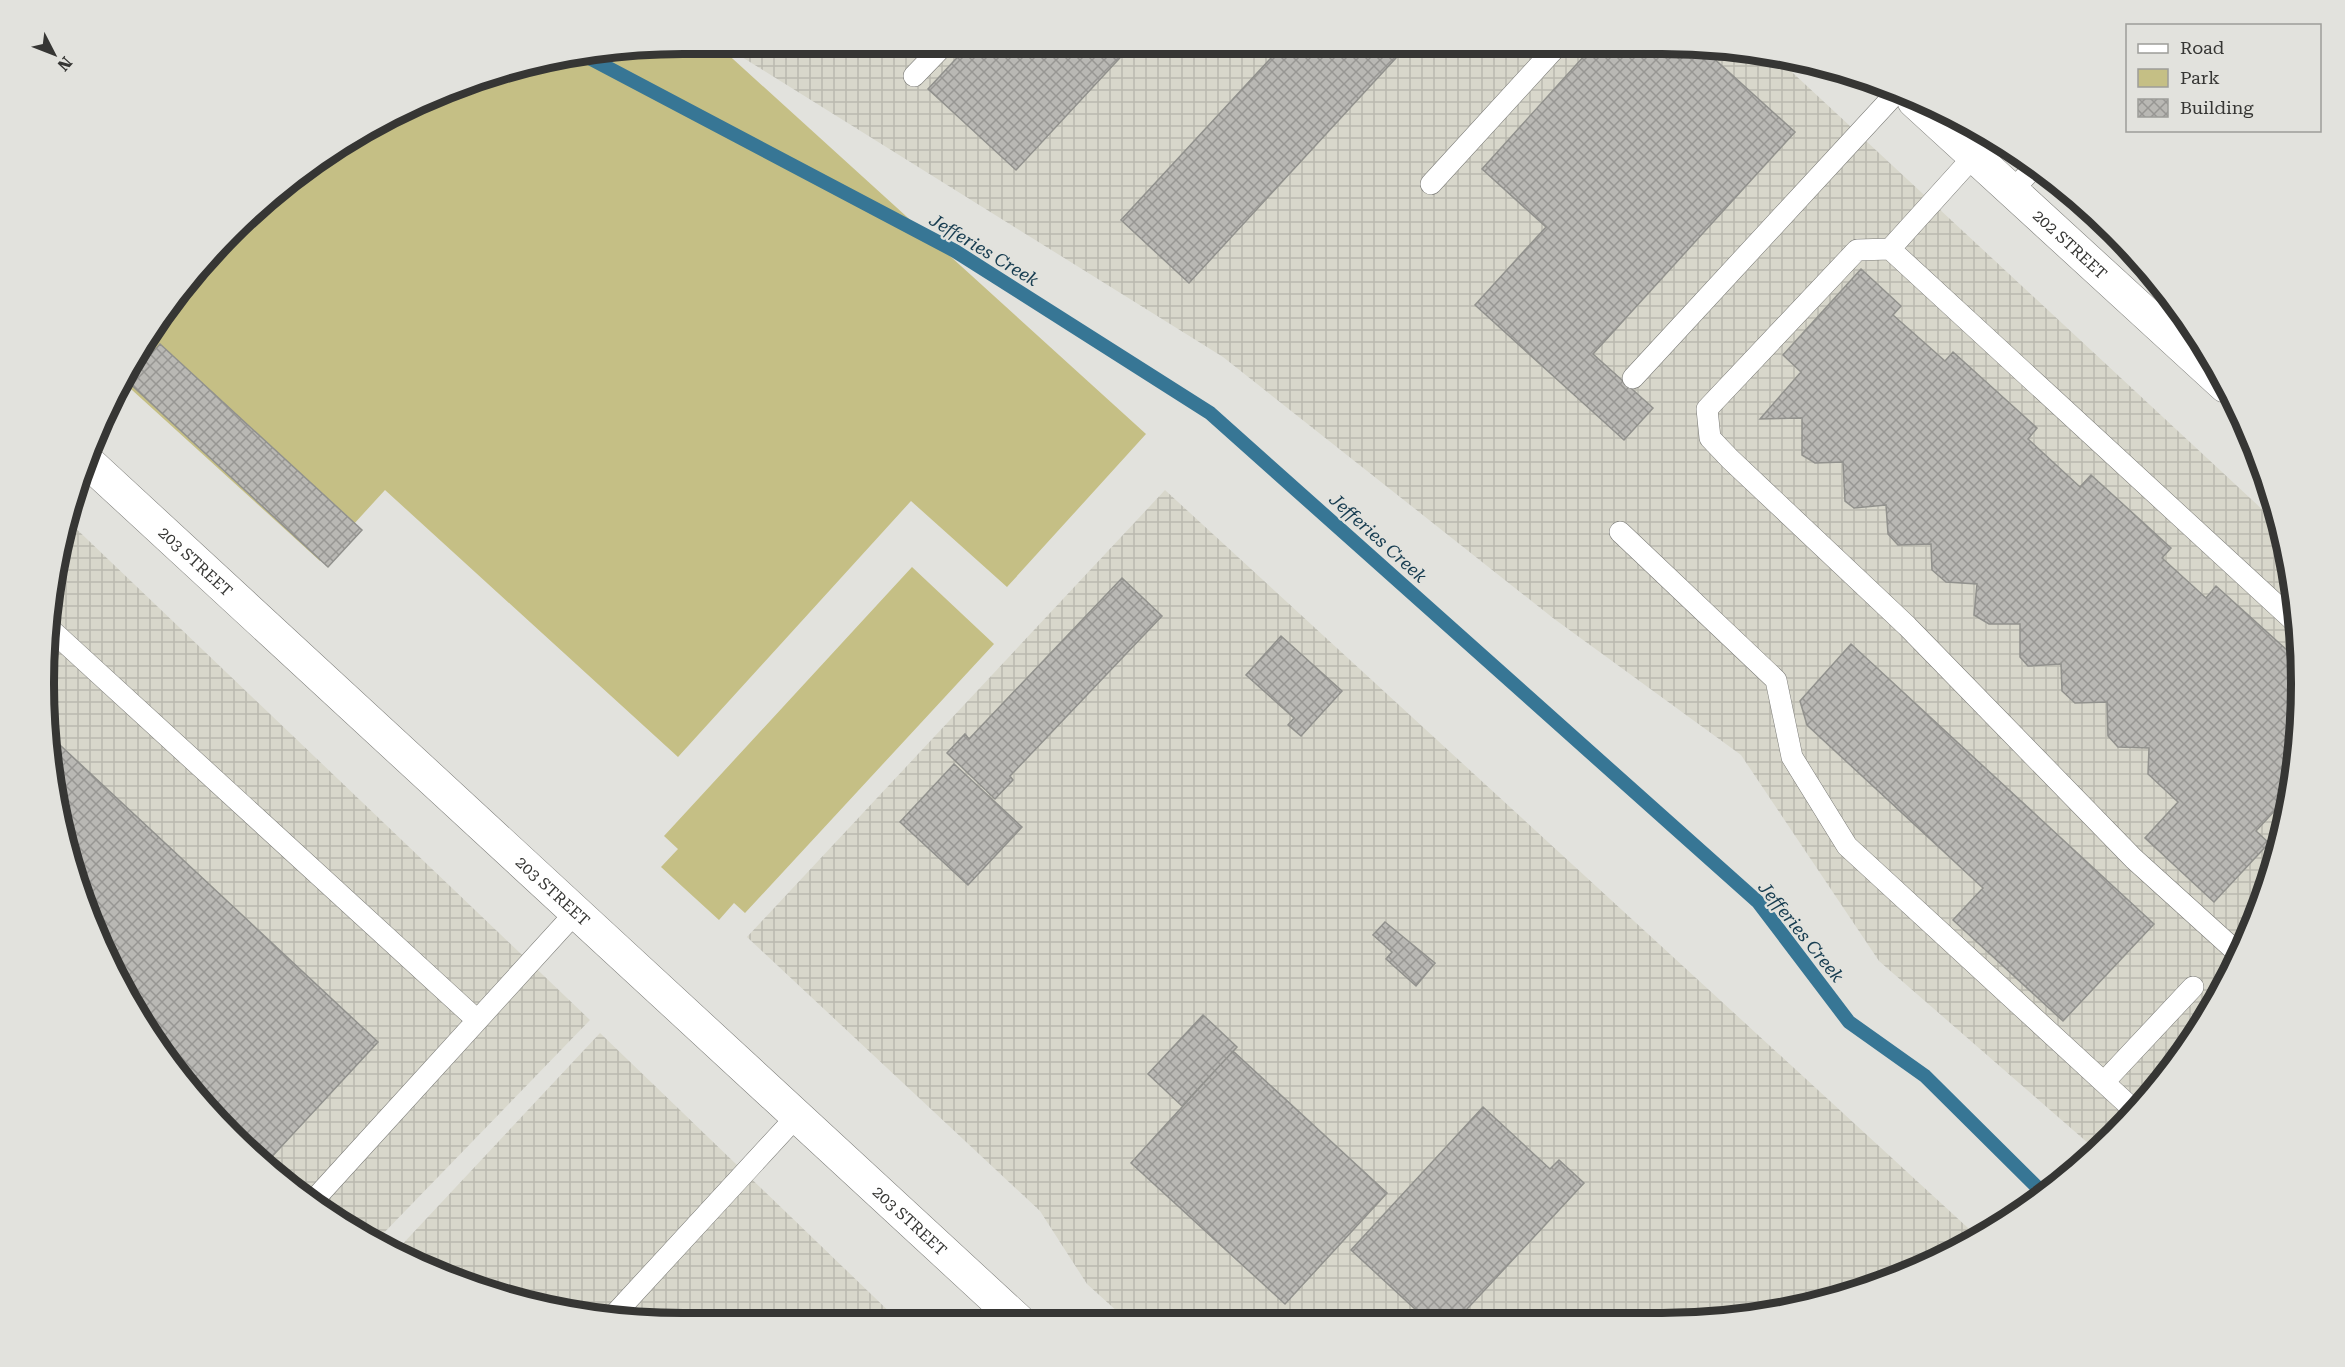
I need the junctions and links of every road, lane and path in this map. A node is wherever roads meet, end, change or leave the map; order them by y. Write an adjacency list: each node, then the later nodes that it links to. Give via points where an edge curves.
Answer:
1 (934, 54): 3 (lane)
2 (1550, 54): 8 (lane)
3 (914, 76)
4 (1892, 98): 12 (lane)
5 (1933, 116): 6 (street, 202 STREET)
6 (1963, 139): 9 (street, 202 STREET); 10 (lane)
7 (2029, 173): 9 (lane)
8 (1431, 184)
9 (2012, 191): 11 (street, 202 STREET)
10 (1890, 249): 15 (lane); 18 (lane, via 1857,250 1707,410 1710,438 1907,626 2134,859)
11 (2208, 370)
12 (1633, 378)
13 (93, 466): 17 (street, 203 STREET)
14 (1620, 532): 21 (lane, via 1776,680 1792,757 1847,846)
15 (2287, 615)
16 (56, 634): 20 (lane)
17 (576, 912): 20 (lane); 23 (street, 203 STREET)
18 (2232, 948)
19 (2193, 987): 21 (lane)
20 (477, 1020): 24 (lane)
21 (2104, 1082): 22 (lane)
22 (2129, 1105)
23 (797, 1116): 25 (lane); 26 (street, 203 STREET)
24 (318, 1196)
25 (619, 1310)
26 (1010, 1313)

